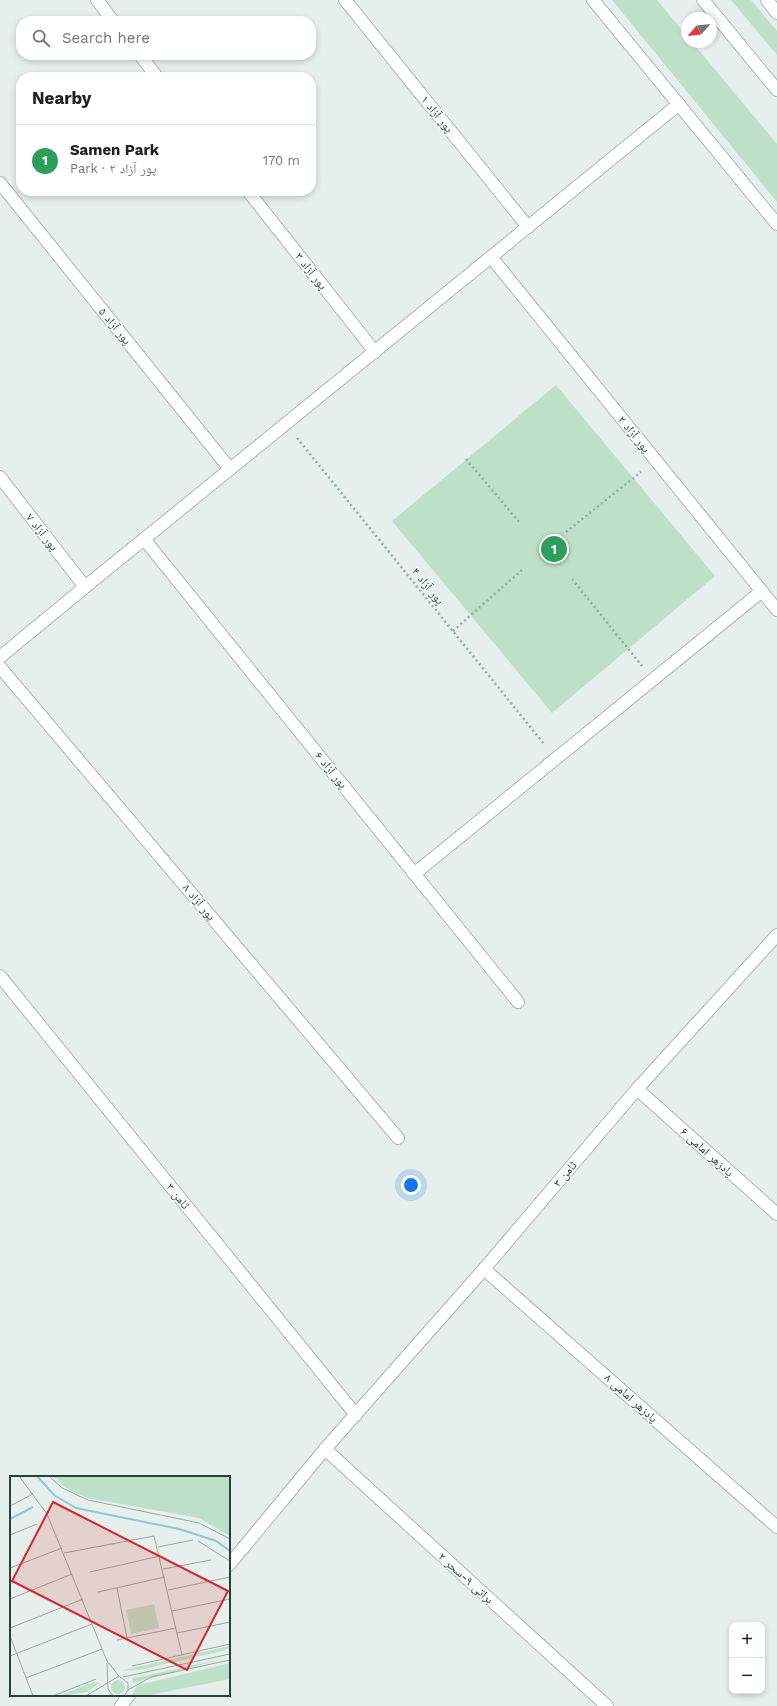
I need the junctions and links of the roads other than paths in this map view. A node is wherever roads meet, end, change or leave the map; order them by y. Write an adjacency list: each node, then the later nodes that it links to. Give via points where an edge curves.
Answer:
1 (96, 0): 7 (street)
2 (345, 0): 15 (street, پور آزاد ۱)
3 (593, 0): 11 (street)
4 (703, 0): 10 (street)
5 (767, 0): 6 (street)
6 (777, 12)
7 (109, 16)
8 (144, 60): 9 (street)
9 (153, 72)
10 (777, 90)
11 (679, 104): 14 (street); 15 (street)
12 (0, 183): 18 (street, پور آزاد ۵)
13 (252, 196): 17 (street, پور آزاد ۳)
14 (777, 224)
15 (528, 227): 16 (street)
16 (491, 257): 17 (street); 22 (street, پور آزاد ۲)
17 (375, 352): 18 (street)
18 (230, 469): 20 (street)
19 (0, 477): 21 (street, پور آزاد ۷)
20 (144, 539): 21 (street); 26 (street, پور آزاد ۶)
21 (85, 587): 24 (street)
22 (762, 591): 23 (street, پور آزاد ۲); 26 (street)
23 (777, 610)
24 (0, 657)
25 (0, 667): 31 (street, پور آزاد ۸)
26 (414, 874): 29 (street, پور آزاد ۶)
27 (777, 935): 30 (street, ثامن ۳)
28 (0, 976): 34 (street, ثامن ۳)
29 (518, 1002)
30 (637, 1089): 32 (street, پادزهر امامی ۶); 33 (street, ثامن ۳)
31 (398, 1138)
32 (777, 1214)
33 (484, 1269): 34 (street, ثامن ۳); 36 (street, پادزهر امامی ۸)
34 (356, 1415): 35 (street, ثامن ۳)
35 (325, 1449): 37 (street, ثامن ۳); 40 (street, براتی ۹-سحر ۲)
36 (777, 1527)
37 (230, 1564)
38 (128, 1696): 39 (street)
39 (121, 1706)
40 (607, 1706)

